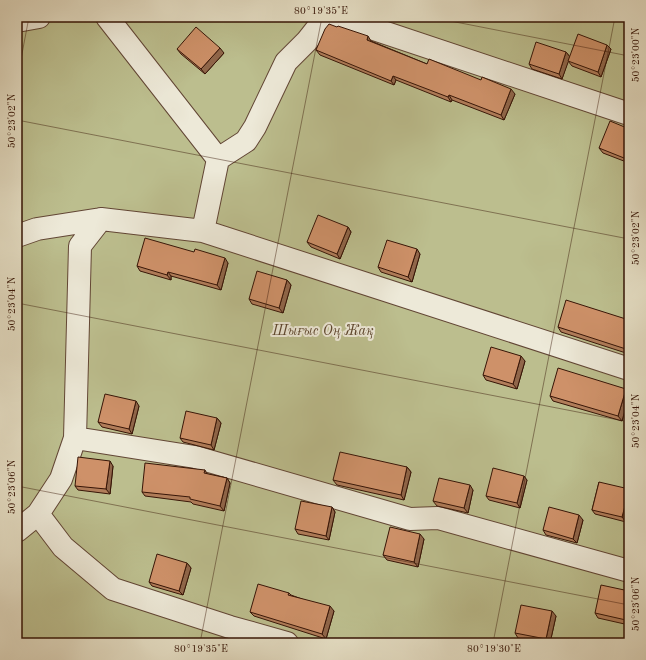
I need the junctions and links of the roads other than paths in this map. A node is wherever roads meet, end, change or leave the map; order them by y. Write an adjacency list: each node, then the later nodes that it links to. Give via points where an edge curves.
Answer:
1 (39, 17): 5 (lane)
2 (107, 17): 7 (lane)
3 (326, 17): 7 (lane, via 286,62 246,141)
4 (338, 17): 6 (lane)
5 (17, 21)
6 (629, 114)
7 (218, 159): 9 (lane)
8 (102, 219): 9 (lane); 10 (lane, via 37,228); 12 (lane, via 80,246)
9 (203, 231): 11 (lane)
10 (17, 236)
11 (629, 369)
12 (75, 438): 13 (lane, via 61,479); 15 (lane, via 195,457 410,519 438,518)
13 (38, 514): 14 (lane); 16 (lane, via 63,547 112,589)
14 (17, 531)
15 (629, 571)
16 (287, 643)

